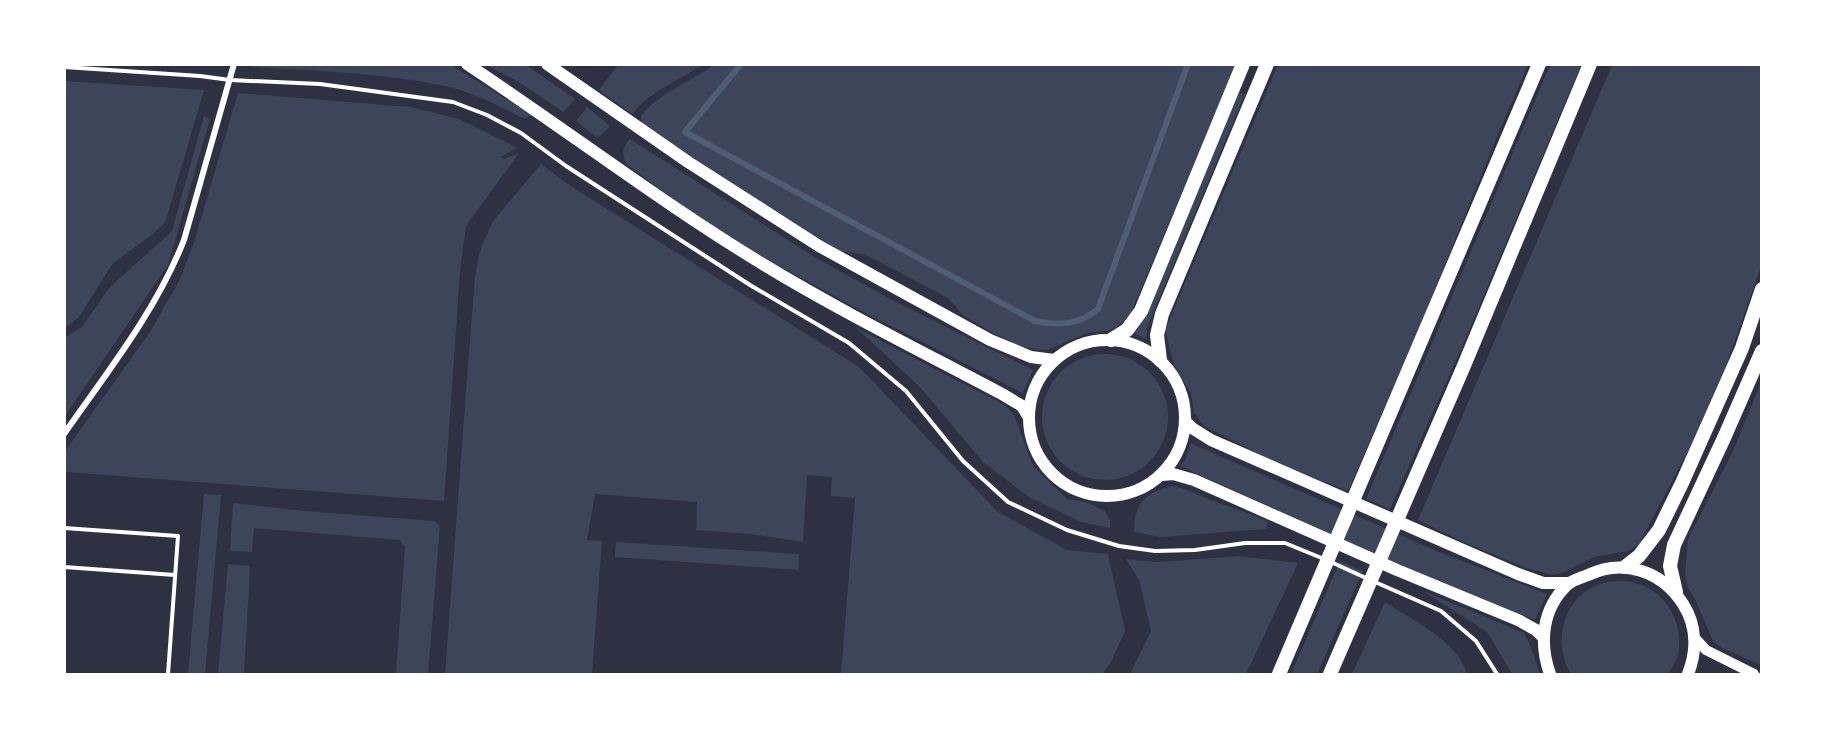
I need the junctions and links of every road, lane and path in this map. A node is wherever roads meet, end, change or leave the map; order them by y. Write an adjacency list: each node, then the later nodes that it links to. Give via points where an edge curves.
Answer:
1 (234, 64): 9 (street)
2 (467, 64): 15 (main road, via 766,266 1002,394 1022,406)
3 (547, 64): 13 (main road, via 698,169 819,246 990,340 1031,357)
4 (1243, 64): 11 (highway, via 1141,311 1127,330)
5 (1267, 64): 14 (highway, via 1162,314 1157,335)
6 (1539, 64): 28 (highway)
7 (1590, 64): 29 (highway)
8 (64, 67): 9 (lane)
9 (230, 80): 17 (street, via 173,268 142,322); 30 (lane, via 320,84 453,102 487,116 521,133 750,285 849,343 906,392 963,461 1008,502 1066,530 1119,546 1155,551 1285,543 1441,611 1476,641)
10 (1761, 290): 21 (highway, via 1742,348 1659,530)
11 (1111, 340): 13 (main road, via 1090,341); 14 (main road, via 1137,346)
12 (1761, 351): 24 (highway, via 1674,545 1670,566)
13 (1054, 360): 15 (main road, via 1040,377)
14 (1160, 360): 16 (main road, via 1180,388)
15 (1029, 416): 18 (main road, via 1033,446 1041,460 1055,477 1074,489 1095,496 1117,496 1137,490)
16 (1185, 422): 18 (main road, via 1180,448); 23 (main road, via 1211,440 1518,574 1543,583)
17 (64, 434)
18 (1162, 475): 25 (main road, via 1184,477 1216,490 1518,620)
19 (64, 528): 22 (lane, via 178,536)
20 (64, 567): 22 (lane)
21 (1625, 567): 23 (main road, via 1602,568); 24 (main road, via 1644,570)
22 (175, 575): 27 (lane)
23 (1568, 583): 25 (main road, via 1547,615)
24 (1676, 592): 26 (main road, via 1689,614)
25 (1543, 637): 31 (main road, via 1543,656)
26 (1695, 638): 32 (main road); 33 (street, via 1706,650)
27 (168, 675)
28 (1279, 675)
29 (1330, 675)
30 (1497, 675)
31 (1550, 675)
32 (1688, 675)
33 (1754, 675)

